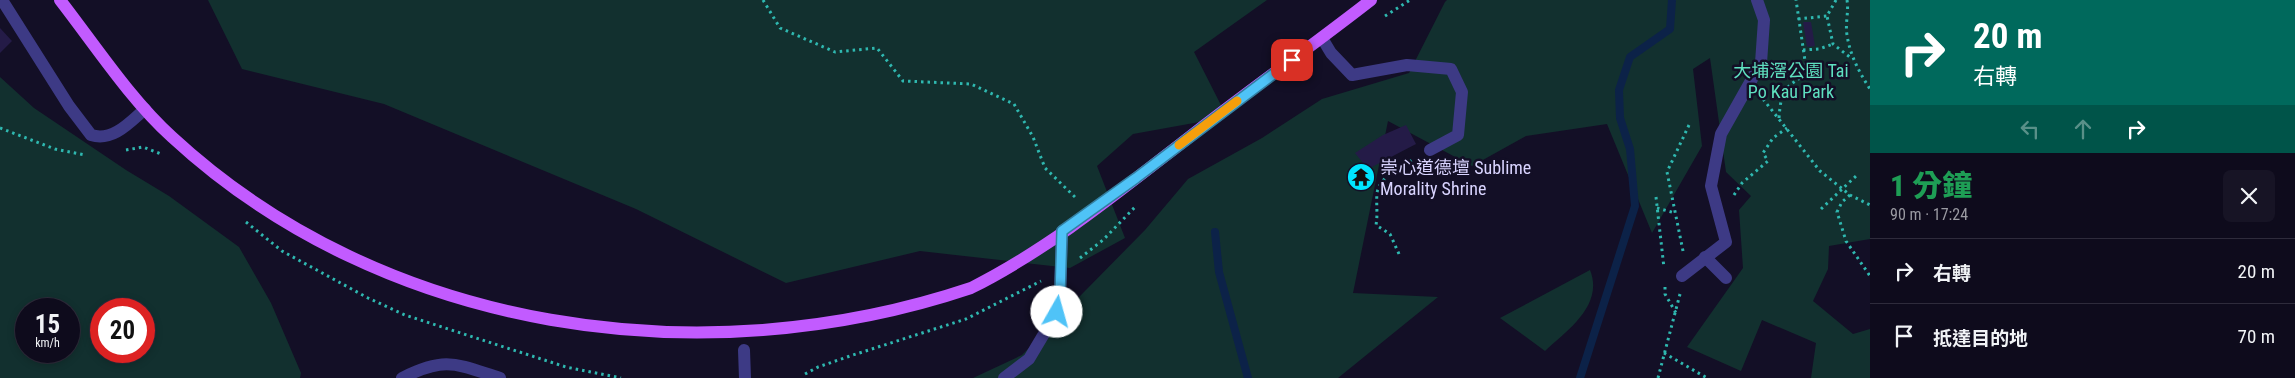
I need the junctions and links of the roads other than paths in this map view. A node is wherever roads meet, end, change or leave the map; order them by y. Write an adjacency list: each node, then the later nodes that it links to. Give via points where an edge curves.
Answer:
1 (2, 0): 6 (street, via 91,135 106,137 115,133)
2 (60, 0): 6 (main road)
3 (1370, 0): 5 (main road)
4 (1757, 0): 9 (street, via 1764,20 1761,63 1722,134 1711,186 1726,242)
5 (1322, 38): 7 (street, via 1352,75 1407,65 1451,69 1462,92 1458,135); 8 (main road)
6 (145, 109): 12 (main road, via 196,158 280,222 381,280)
7 (1430, 150)
8 (1062, 231): 13 (main road, via 1023,259 971,288); 18 (street, via 1057,312 1028,359)
9 (1705, 257): 10 (street); 11 (street)
10 (1684, 274)
11 (1726, 278)
12 (454, 310)
13 (866, 329)
14 (744, 350): 17 (street)
15 (402, 378): 16 (street, via 426,366 451,363)
16 (500, 378)
17 (745, 378)
18 (1004, 378)

